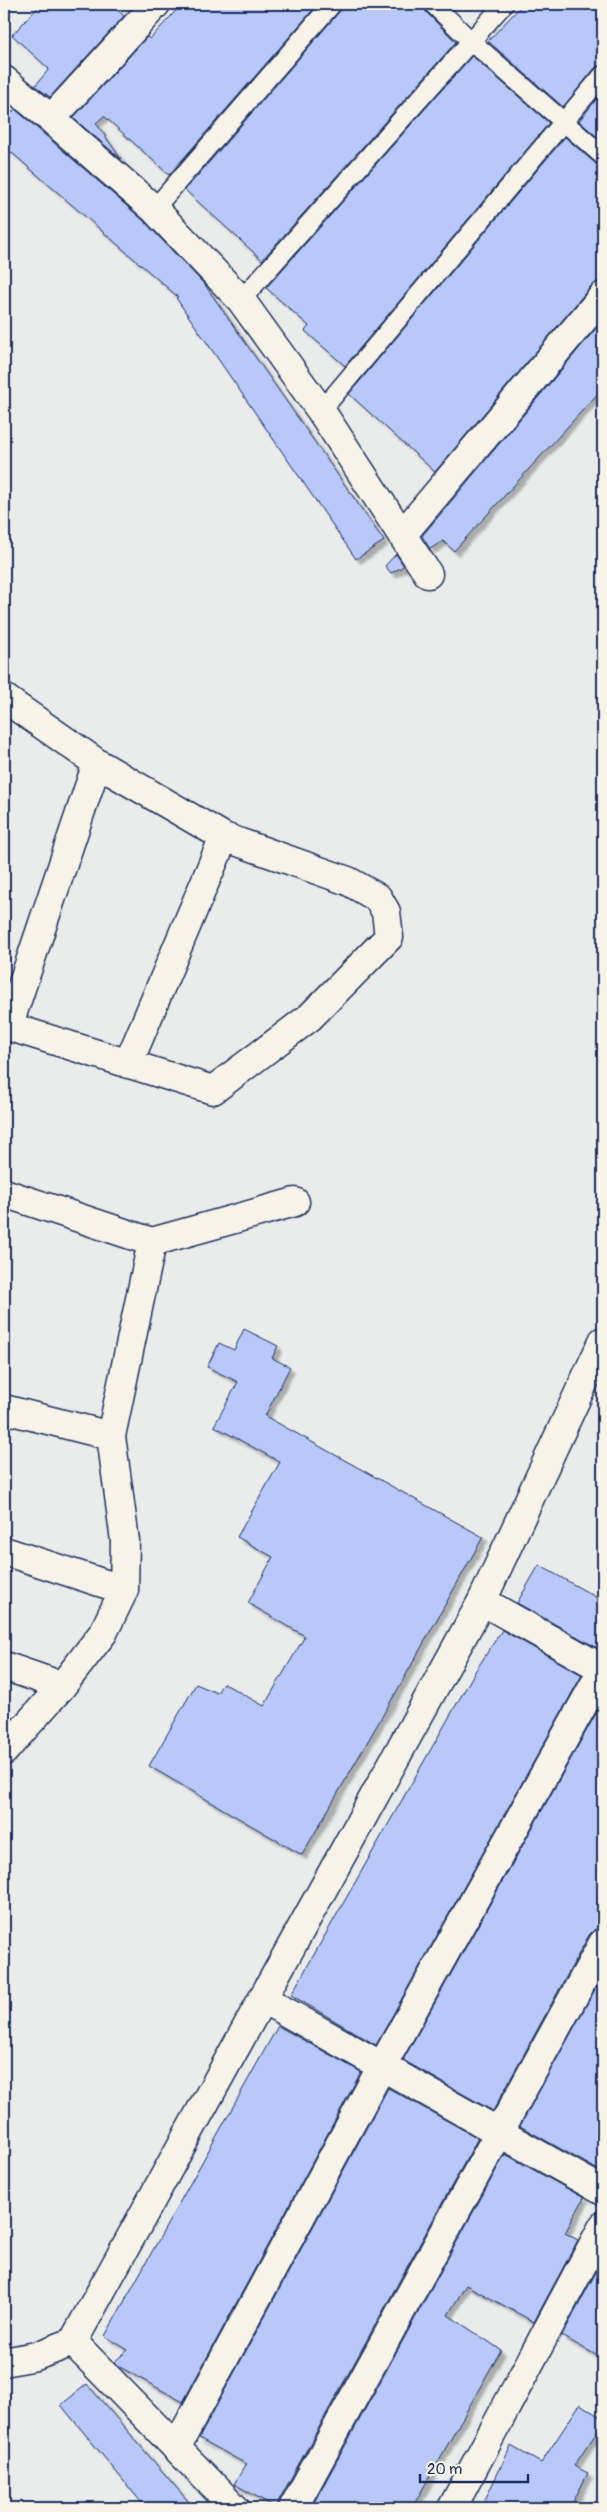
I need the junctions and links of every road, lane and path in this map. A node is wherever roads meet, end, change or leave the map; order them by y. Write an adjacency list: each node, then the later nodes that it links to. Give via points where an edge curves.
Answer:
1 (156, 4): 8 (street)
2 (332, 4): 11 (lane)
3 (434, 4): 5 (lane)
4 (504, 4): 5 (lane)
5 (470, 41): 9 (lane); 13 (lane)
6 (603, 75): 9 (lane)
7 (4, 80): 8 (street)
8 (51, 119): 11 (street)
9 (563, 122): 10 (lane); 14 (lane)
10 (603, 156)
11 (154, 209): 13 (street)
12 (603, 296): 15 (street)
13 (241, 300): 14 (street)
14 (321, 411): 15 (street)
15 (402, 536): 16 (street)
16 (428, 574)
17 (4, 698): 18 (street)
18 (97, 763): 19 (street); 20 (street)
19 (224, 837): 21 (street); 21 (street, via 348,881 378,898 386,912 389,937 310,1017 213,1090)
20 (6, 1026): 21 (street)
21 (128, 1064)
22 (4, 1193): 24 (street)
23 (295, 1202): 24 (street)
24 (152, 1242): 27 (street)
25 (603, 1341): 30 (street)
26 (4, 1409): 27 (street)
27 (111, 1436): 29 (street, via 125,1542)
28 (4, 1551): 29 (street)
29 (124, 1590): 32 (street, via 103,1633)
30 (482, 1601): 35 (street); 36 (street, via 603,1669)
31 (4, 1666): 32 (street)
32 (62, 1686): 33 (street)
33 (4, 1751)
34 (603, 1943): 37 (street)
35 (263, 1999): 36 (street); 40 (street)
36 (382, 2066): 37 (street); 42 (street)
37 (498, 2132): 38 (street); 44 (street)
38 (603, 2191)
39 (602, 2232): 45 (street)
40 (73, 2342): 41 (street, via 36,2356); 42 (street)
41 (4, 2362)
42 (176, 2448): 43 (street)
43 (235, 2508)
44 (293, 2508)
45 (452, 2508)

